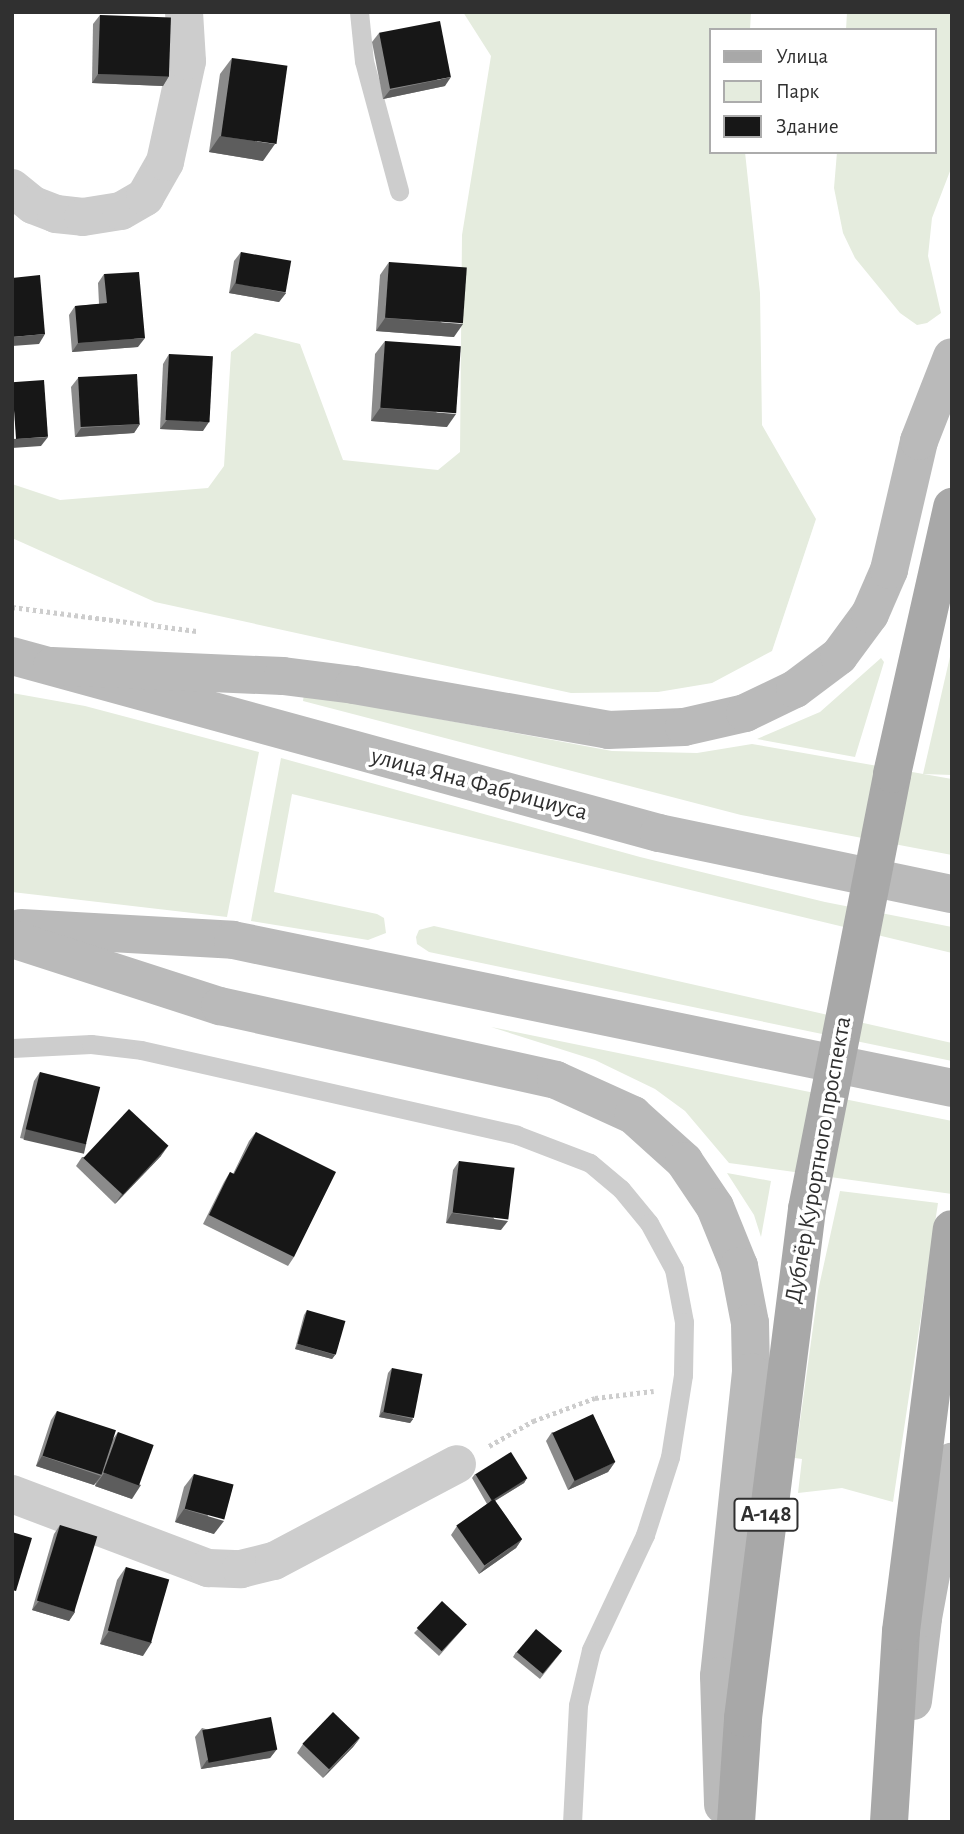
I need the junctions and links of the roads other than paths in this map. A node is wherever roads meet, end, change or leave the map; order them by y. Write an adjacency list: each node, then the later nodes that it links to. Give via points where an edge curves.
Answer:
1 (184, 12): 3 (street, via 187,61 165,162 145,197 121,211 83,217 33,205)
2 (359, 12): 4 (lane, via 364,61)
3 (12, 188)
4 (399, 191)
5 (952, 357): 8 (main road, via 919,441 889,570 870,614 839,656 795,689 746,713 684,727 608,730 343,683)
6 (952, 507): 20 (main road, Дублёр Курортного проспекта / А-148, via 892,774 807,1209 743,1718)
7 (12, 656): 8 (main road, улица Яна Фабрициуса)
8 (52, 666): 9 (main road, улица Яна Фабрициуса, via 659,833)
9 (952, 894)
10 (12, 928): 13 (main road, via 233,940)
11 (12, 939): 19 (main road, А-148, via 220,1006 556,1080 633,1115 684,1161 715,1207 734,1254 750,1323 751,1372 719,1676)
12 (12, 1048): 18 (lane, via 91,1044 141,1050 517,1135 590,1163 621,1189 649,1223 674,1269 684,1322 681,1387 670,1457 645,1535 591,1650 578,1704)
13 (952, 1088)
14 (951, 1232): 21 (main road, via 901,1631)
15 (952, 1462): 22 (main road, via 923,1618)
16 (457, 1464): 17 (street, via 274,1561 241,1569 208,1568)
17 (12, 1494)
18 (572, 1822)
19 (723, 1822)
20 (736, 1822)
21 (889, 1822)
22 (899, 1822)

